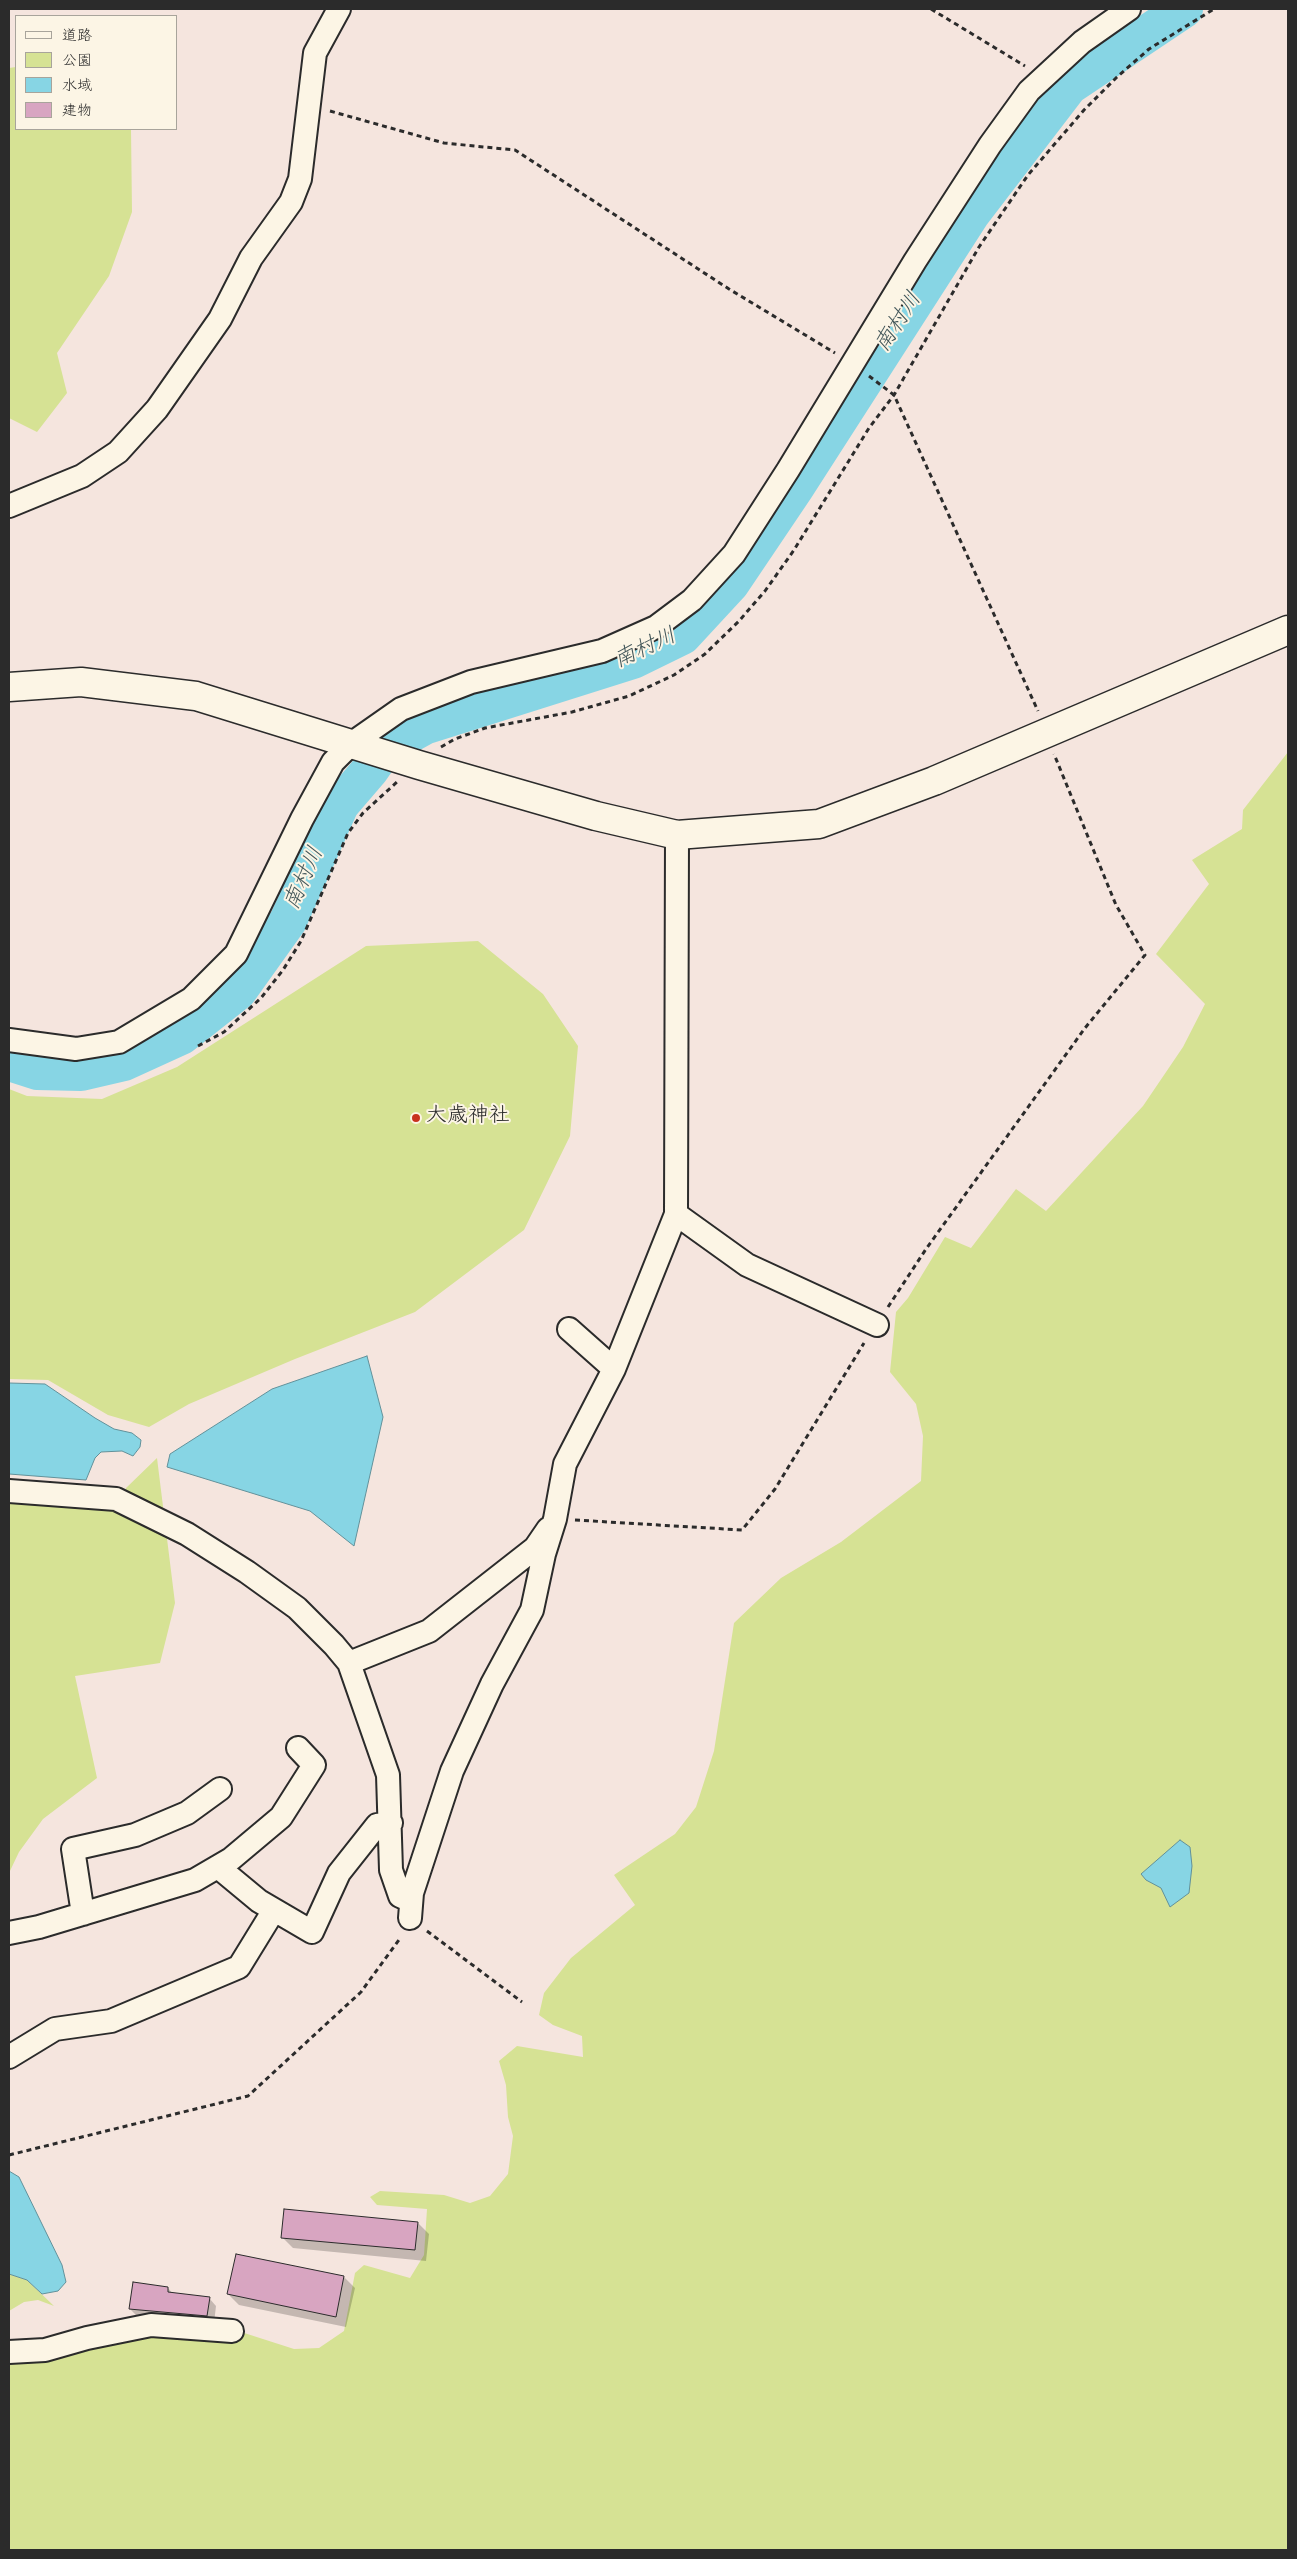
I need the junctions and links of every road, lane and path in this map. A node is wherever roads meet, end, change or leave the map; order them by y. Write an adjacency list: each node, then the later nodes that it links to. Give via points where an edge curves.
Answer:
1 (339, 9): 5 (street, via 315,54)
2 (930, 9): 4 (path, via 1022,64)
3 (1129, 9): 4 (street, via 1082,42)
4 (1040, 80): 6 (street, via 990,145)
5 (307, 105): 6 (path, via 444,143 515,150 729,289); 7 (street, via 300,179 291,202 251,258 220,319 157,409 118,452 104,462 82,476)
6 (853, 364): 10 (path, via 894,395); 12 (street, via 734,554 692,600 656,627 602,651 471,682 402,708)
7 (9, 506)
8 (1288, 630): 11 (street)
9 (9, 687): 12 (street, via 81,682 196,696)
10 (1034, 701)
11 (1046, 734): 13 (street, via 819,824); 16 (path, via 1116,905 1145,955 1079,1036 926,1249)
12 (350, 744): 13 (street, via 596,816); 14 (street, via 333,762 302,819 236,954 192,999 119,1042 76,1049)
13 (678, 835): 15 (street)
14 (9, 1040)
15 (676, 1214): 16 (street, via 747,1265); 18 (street)
16 (877, 1325): 20 (path, via 775,1489 742,1530)
17 (569, 1329): 18 (street)
18 (614, 1369): 20 (street, via 565,1464)
19 (9, 1492): 21 (street, via 116,1499 187,1534 297,1608)
20 (555, 1519): 21 (street, via 534,1548 429,1631); 27 (street, via 532,1610 492,1684 452,1771 422,1860)
21 (349, 1663): 24 (street, via 388,1775)
22 (298, 1748): 25 (street, via 314,1765 281,1817)
23 (220, 1789): 28 (street, via 187,1813 135,1836 73,1849)
24 (391, 1823): 26 (street, via 377,1825 339,1873 312,1932); 27 (street, via 391,1870 400,1896)
25 (218, 1867): 26 (street); 28 (street, via 195,1880)
26 (274, 1910): 31 (street, via 239,1968 111,2021 55,2029)
27 (411, 1910): 30 (path); 32 (path, via 399,1943 361,1992 248,2096)
28 (83, 1914): 29 (street)
29 (9, 1933)
30 (522, 2002)
31 (9, 2057)
32 (9, 2156)
33 (232, 2332): 34 (street, via 150,2325 45,2350)
34 (9, 2352)

